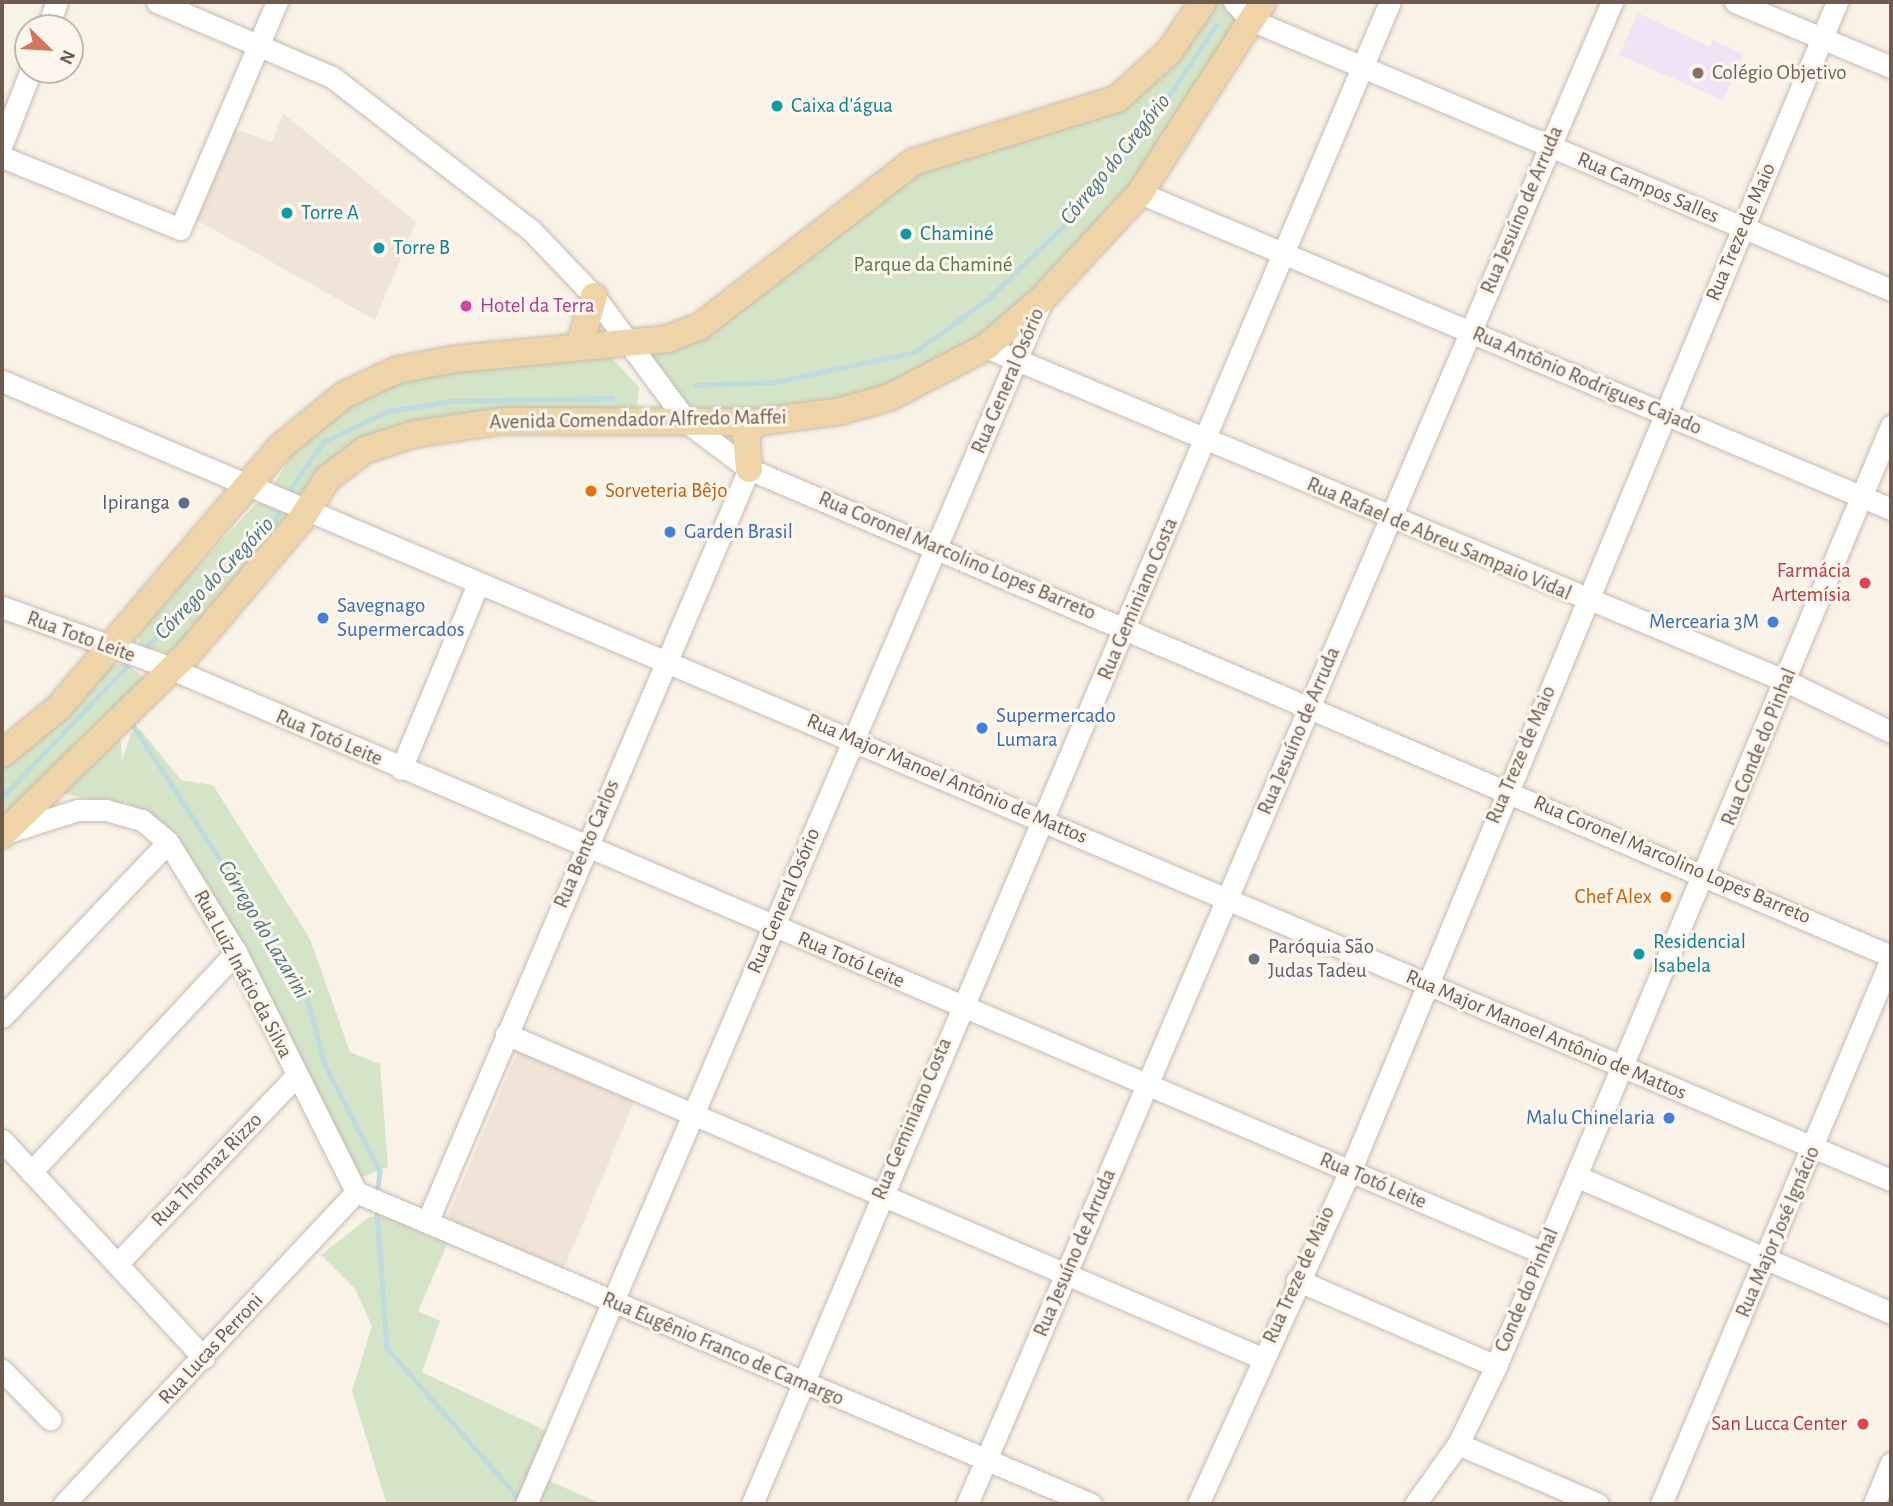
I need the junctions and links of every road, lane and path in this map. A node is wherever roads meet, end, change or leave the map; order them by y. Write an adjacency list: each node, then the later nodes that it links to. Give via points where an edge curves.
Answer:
1 (157, 2): 10 (street, Rua Coronel Marcolino Lopes Barreto)
2 (277, 2): 10 (street)
3 (1203, 2): 24 (main road, via 1169,52 1116,99 913,162 728,310 667,339)
4 (1390, 2): 12 (street, Rua Geminiano Costa)
5 (1612, 2): 15 (street, Rua Jesuíno de Arruda)
6 (1735, 2): 9 (street)
7 (1837, 2): 9 (street, Rua Treze de Maio)
8 (1249, 8): 12 (street, Rua Campos Salles); 17 (main road, Avenida Comendador Alfredo Maffei)
9 (1821, 39): 11 (street); 18 (street, Rua Treze de Maio)
10 (260, 45): 16 (street, via 180,229); 21 (street, Rua Coronel Marcolino Lopes Barreto, via 332,77 531,230)
11 (1891, 67)
12 (1362, 68): 15 (street, Rua Campos Salles); 19 (street, Rua Geminiano Costa)
13 (26, 84): 14 (street)
14 (2, 144)
15 (1549, 146): 18 (street, Rua Campos Salles); 23 (street, Rua Jesuíno de Arruda)
16 (2, 157)
17 (1140, 193): 19 (street, Rua Antônio Rodrigues Cajado); 22 (main road, Avenida Comendador Alfredo Maffei)
18 (1744, 228): 20 (street, Rua Campos Salles); 29 (street, Rua Treze de Maio)
19 (1283, 254): 23 (street, Rua Antônio Rodrigues Cajado); 33 (street, Rua Geminiano Costa)
20 (1891, 290)
21 (594, 296): 24 (street, Rua Coronel Marcolino Lopes Barreto); 25 (main road)
22 (1042, 299): 26 (main road, Avenida Comendador Alfredo Maffei); 27 (street, Rua General Osório)
23 (1470, 331): 29 (street, Rua Antônio Rodrigues Cajado); 39 (street, Rua Jesuíno de Arruda)
24 (628, 344): 25 (main road); 31 (street, Rua Coronel Marcolino Lopes Barreto)
25 (579, 347): 35 (main road, via 456,359 369,381 297,430)
26 (986, 347): 27 (street, Rua Rafael de Abreu Sampaio Vidal); 30 (main road, Avenida Comendador Alfredo Maffei, via 890,397 841,411)
27 (1017, 362): 33 (street, Rua Rafael de Abreu Sampaio Vidal); 40 (street, Rua General Osório)
28 (2, 381): 35 (street, Rua Major Manoel Antônio de Mattos)
29 (1663, 413): 36 (street, Rua Antônio Rodrigues Cajado); 42 (street, Rua Treze de Maio)
30 (758, 422): 31 (main road, Avenida Comendador Alfredo Maffei); 34 (main road, via 746,433)
31 (688, 424): 34 (street, Rua Coronel Marcolino Lopes Barreto); 37 (main road, Avenida Comendador Alfredo Maffei, via 536,419 415,434 343,464)
32 (1891, 426): 36 (street, Rua Conde do Pinhal)
33 (1205, 440): 39 (street, Rua Rafael de Abreu Sampaio Vidal); 44 (street, Rua Geminiano Costa)
34 (748, 469): 40 (street, Rua Coronel Marcolino Lopes Barreto); 46 (street, Rua Bento Carlos)
35 (256, 488): 37 (street, Rua Major Manoel Antônio de Mattos); 45 (main road)
36 (1862, 496): 38 (street, Rua Antônio Rodrigues Cajado); 48 (street, Rua Conde do Pinhal)
37 (301, 506): 41 (street, Rua Major Manoel Antônio de Mattos); 47 (main road, Avenida Comendador Alfredo Maffei)
38 (1891, 509)
39 (1391, 520): 42 (street, Rua Rafael de Abreu Sampaio Vidal); 49 (street, Rua Jesuíno de Arruda)
40 (937, 548): 44 (street, Rua Coronel Marcolino Lopes Barreto); 51 (street, Rua General Osório)
41 (478, 583): 46 (street, Rua Major Manoel Antônio de Mattos); 53 (street)
42 (1586, 599): 48 (street, Rua Rafael de Abreu Sampaio Vidal); 55 (street, Rua Treze de Maio)
43 (2, 607): 45 (street, Rua Toto Leite)
44 (1126, 627): 49 (street, Rua Coronel Marcolino Lopes Barreto); 57 (street, Rua Geminiano Costa)
45 (116, 651): 47 (street, Rua Toto Leite); 52 (main road)
46 (666, 660): 51 (street, Rua Major Manoel Antônio de Mattos); 60 (street, Rua Bento Carlos)
47 (165, 667): 53 (street, Rua Totó Leite); 54 (main road, Avenida Comendador Alfredo Maffei)
48 (1786, 681): 50 (street, Rua Rafael de Abreu Sampaio Vidal); 61 (street, Rua Conde do Pinhal)
49 (1310, 703): 55 (street, Rua Coronel Marcolino Lopes Barreto); 62 (street, Rua Jesuíno de Arruda)
50 (1891, 732)
51 (854, 740): 57 (street, Rua Major Manoel Antônio de Mattos); 63 (street, Rua General Osório)
52 (2, 754)
53 (401, 768): 60 (street, Rua Totó Leite)
54 (54, 783): 56 (street, via 58,796); 58 (main road, Avenida Comendador Alfredo Maffei)
55 (1507, 789): 61 (street, Rua Coronel Marcolino Lopes Barreto); 66 (street, Rua Treze de Maio)
56 (78, 810): 58 (street, Rua Luiz Inácio da Silva); 59 (street, Rua Luiz Inácio da Silva, via 133,816)
57 (1042, 819): 62 (street, Rua Major Manoel Antônio de Mattos); 67 (street, Rua Geminiano Costa)
58 (2, 834)
59 (168, 842): 64 (street, Rua Luiz Inácio da Silva); 68 (street)
60 (587, 846): 63 (street, Rua Totó Leite); 69 (street, Rua Bento Carlos)
61 (1707, 875): 65 (street, Rua Coronel Marcolino Lopes Barreto); 70 (street, Rua Conde do Pinhal)
62 (1228, 898): 66 (street, Rua Major Manoel Antônio de Mattos); 72 (street, Rua Jesuíno de Arruda)
63 (772, 926): 67 (street, Rua Totó Leite); 73 (street, Rua General Osório)
64 (236, 952): 71 (street, Rua Luiz Inácio da Silva); 77 (street)
65 (1891, 958): 75 (street, Rua Major José Ignácio)
66 (1423, 983): 70 (street, Rua Major Manoel Antônio de Mattos); 76 (street, Rua Treze de Maio, via 1356,1157)
67 (960, 1006): 72 (street, Rua Totó Leite); 81 (street, Rua Geminiano Costa)
68 (2, 1017)
69 (506, 1034): 73 (street); 82 (street, Rua Bento Carlos)
70 (1620, 1066): 75 (street, Rua Major Manoel Antônio de Mattos); 78 (street, Conde do Pinhal)
71 (296, 1076): 80 (street, Rua Luiz Inácio da Silva); 85 (street, Rua Thomaz Rizzo)
72 (1147, 1086): 76 (street, Rua Totó Leite); 86 (street, Rua Jesuíno de Arruda)
73 (693, 1113): 81 (street); 88 (street, Rua General Osório)
74 (2, 1140): 77 (street)
75 (1814, 1147): 79 (street, Rua Major Manoel Antônio de Mattos); 84 (street, Rua Major José Ignácio)
76 (1345, 1169): 83 (street, Rua Totó Leite); 87 (street, Rua Treze de Maio)
77 (31, 1172): 85 (street)
78 (1576, 1176): 83 (street, Conde do Pinhal); 84 (street)
79 (1891, 1180)
80 (356, 1192): 82 (street, Rua Eugênio Franco de Camargo); 90 (street, Rua Lucas Perroni)
81 (879, 1195): 86 (street); 94 (street, Rua Geminiano Costa)
82 (428, 1220): 88 (street, Rua Eugênio Franco de Camargo)
83 (1543, 1253): 92 (street, Conde do Pinhal)
84 (1767, 1257): 89 (street); 107 (street, Rua Major José Ignácio)
85 (117, 1264): 90 (street)
86 (1066, 1273): 91 (street); 97 (street, Rua Jesuíno de Arruda)
87 (1297, 1280): 91 (street, Rua Treze de Maio); 92 (street)
88 (611, 1301): 94 (street, Rua Eugênio Franco de Camargo); 100 (street, Rua General Osório)
89 (1891, 1313)
90 (204, 1358): 99 (street, Rua Lucas Perroni)
91 (1262, 1358): 104 (street, Rua Treze de Maio)
92 (1496, 1366): 96 (street, Conde do Pinhal)
93 (2, 1370): 95 (street)
94 (802, 1383): 97 (street, Rua Eugênio Franco de Camargo); 101 (street, Rua Geminiano Costa)
95 (50, 1419)
96 (1458, 1444): 105 (street, Conde do Pinhal); 106 (street)
97 (987, 1462): 102 (street, Rua Jesuíno de Arruda); 103 (street, Rua Eugênio Franco de Camargo)
98 (1891, 1463): 108 (street)
99 (64, 1504)
100 (526, 1504)
101 (752, 1504)
102 (967, 1504)
103 (1091, 1504)
104 (1198, 1504)
105 (1415, 1504)
106 (1598, 1504)
107 (1661, 1504)
108 (1874, 1504)

